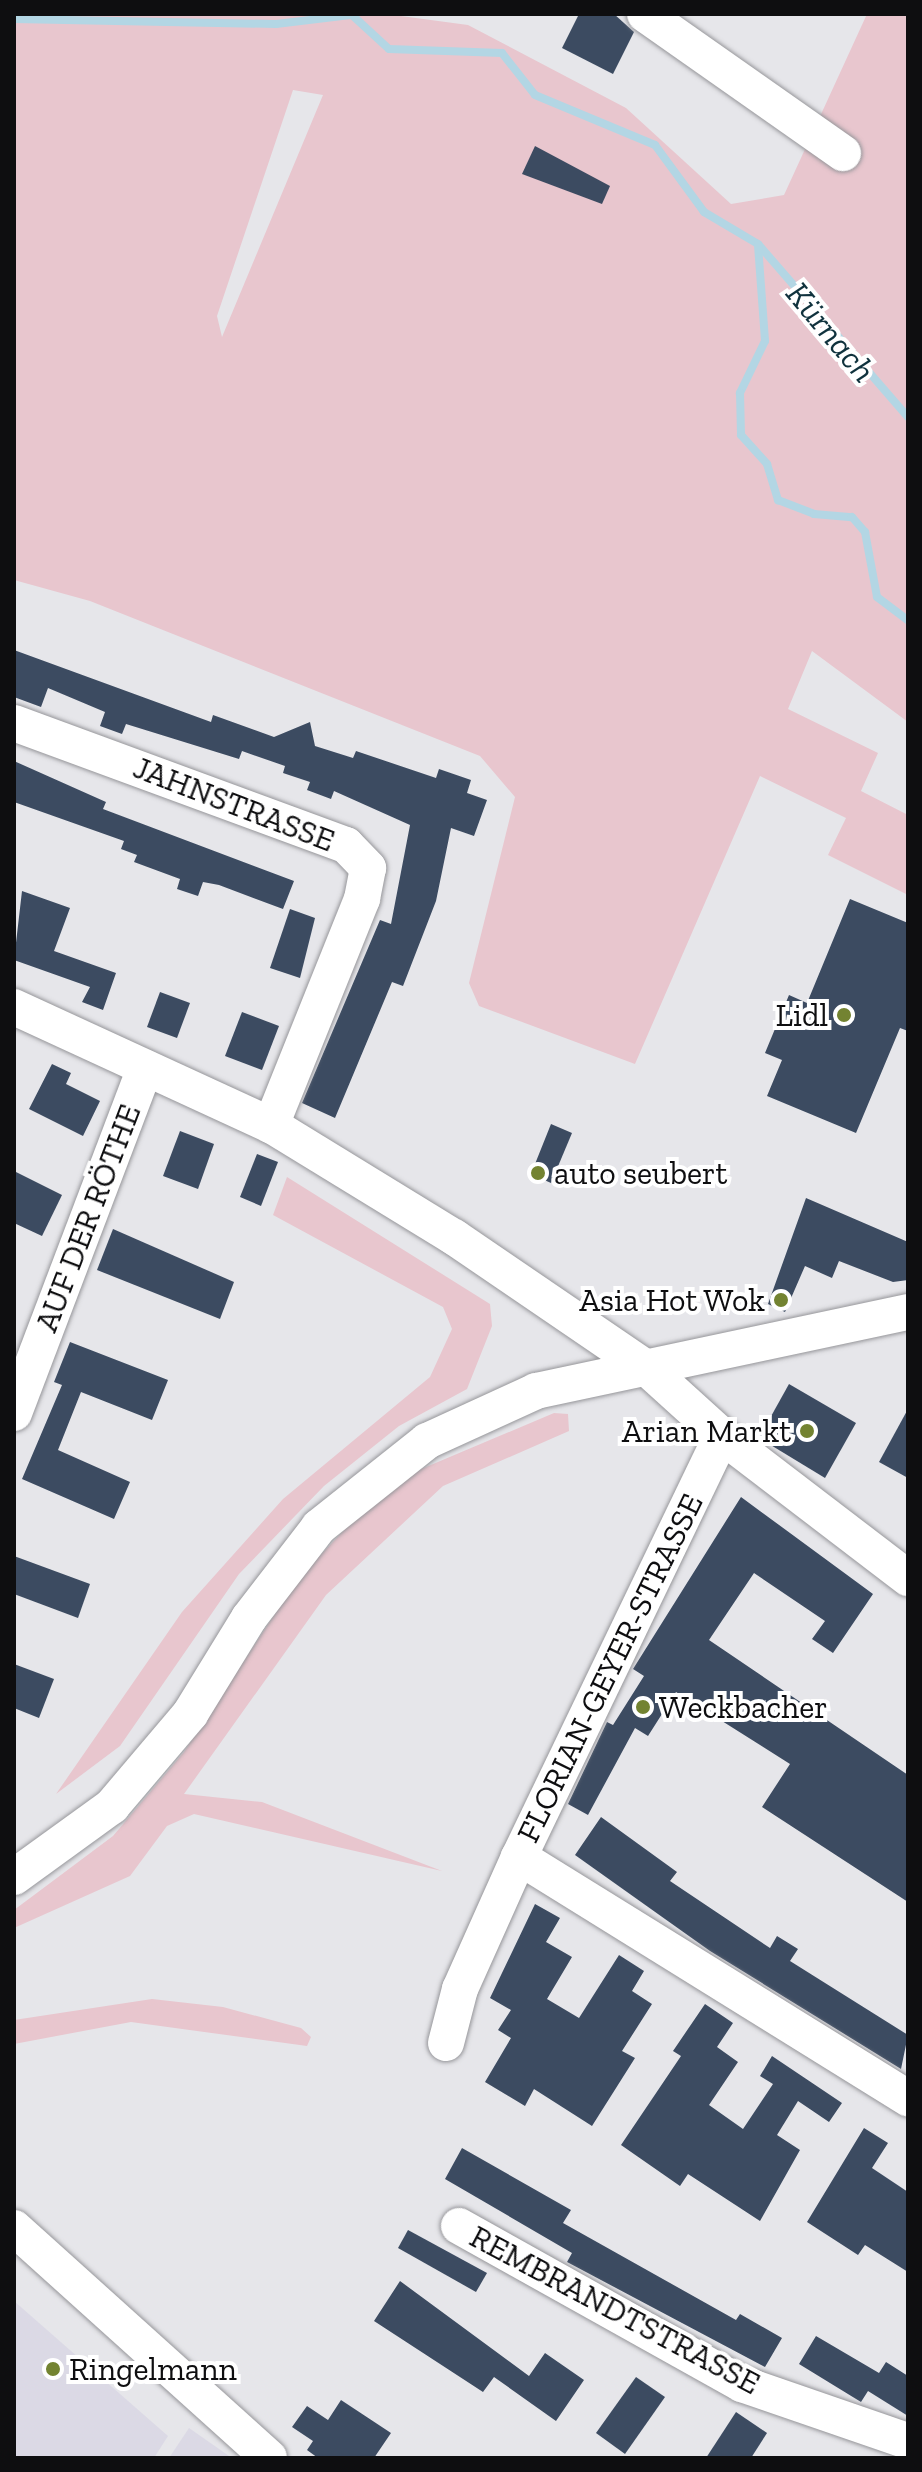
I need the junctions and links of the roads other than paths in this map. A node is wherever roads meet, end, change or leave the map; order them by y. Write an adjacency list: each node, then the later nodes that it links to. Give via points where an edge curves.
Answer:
1 (645, 14): 2 (street)
2 (843, 153)
3 (14, 723): 6 (street, JAHNSTRASSE, via 346,845 368,868 362,899)
4 (14, 1007): 5 (street)
5 (145, 1068): 6 (street); 9 (street, AUF DER RÖTHE)
6 (271, 1125): 8 (street)
7 (908, 1312): 8 (street)
8 (649, 1370): 11 (street); 14 (street, via 536,1391 473,1416 370,1482 319,1527 268,1591 190,1714 112,1806)
9 (20, 1377): 10 (street, AUF DER RÖTHE)
10 (14, 1413)
11 (722, 1436): 12 (street); 13 (street, FLORIAN-GEYER-STRASSE)
12 (908, 1578)
13 (519, 1857): 15 (street, FLORIAN-GEYER-STRASSE, via 460,1989); 16 (street, FLORIAN-GEYER-STRASSE)
14 (14, 1877)
15 (446, 2043)
16 (908, 2098)
17 (459, 2226): 19 (street, REMBRANDTSTRASSE, via 742,2384)
18 (14, 2228): 20 (street)
19 (908, 2441)
20 (269, 2458)

